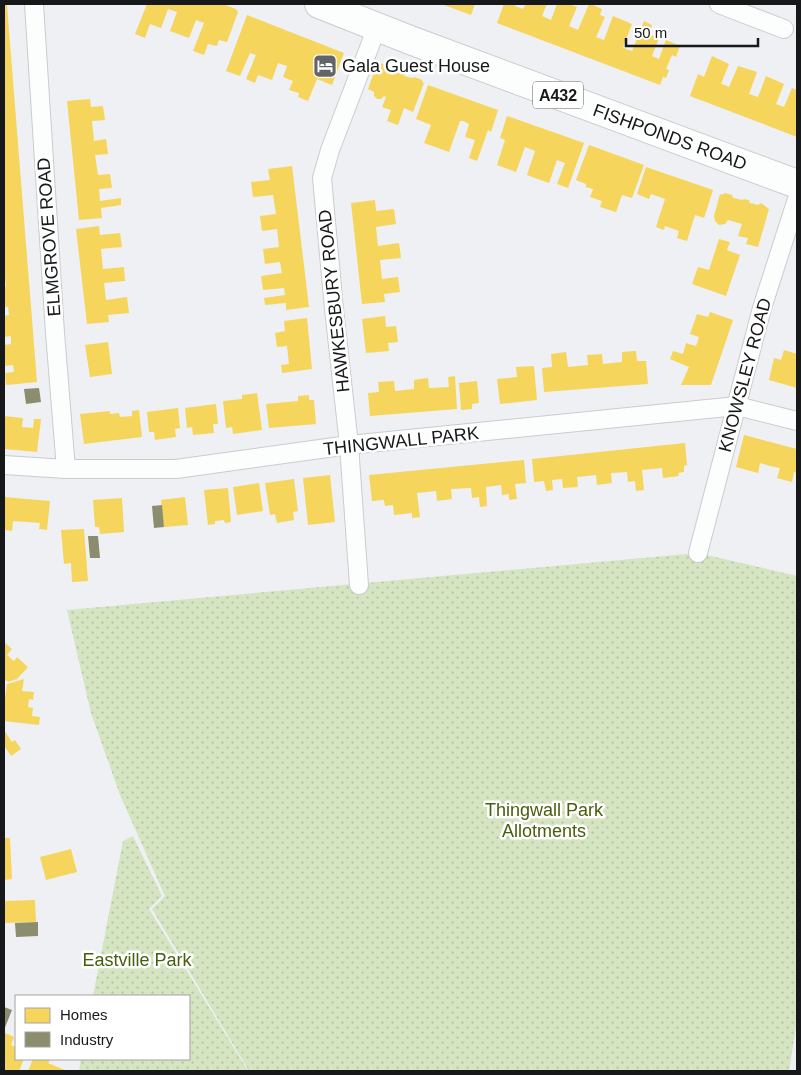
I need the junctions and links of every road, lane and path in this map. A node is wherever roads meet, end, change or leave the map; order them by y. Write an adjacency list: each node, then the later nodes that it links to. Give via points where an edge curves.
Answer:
1 (34, 4): 12 (street, ELMGROVE ROAD)
2 (319, 4): 4 (main road, FISHPONDS ROAD / A432)
3 (718, 4): 5 (street)
4 (377, 27): 6 (main road, FISHPONDS ROAD / A432); 10 (street, HAWKESBURY ROAD, via 322,178)
5 (784, 29)
6 (797, 184)
7 (797, 199): 8 (street, KNOWSLEY ROAD, via 762,308)
8 (736, 406): 9 (street, THINGWALL PARK); 10 (street, THINGWALL PARK); 13 (street, KNOWSLEY ROAD)
9 (797, 422)
10 (349, 445): 12 (street, THINGWALL PARK, via 176,469); 14 (street, HAWKESBURY ROAD)
11 (4, 465): 12 (street, THINGWALL PARK)
12 (66, 469)
13 (698, 554)
14 (359, 585)

